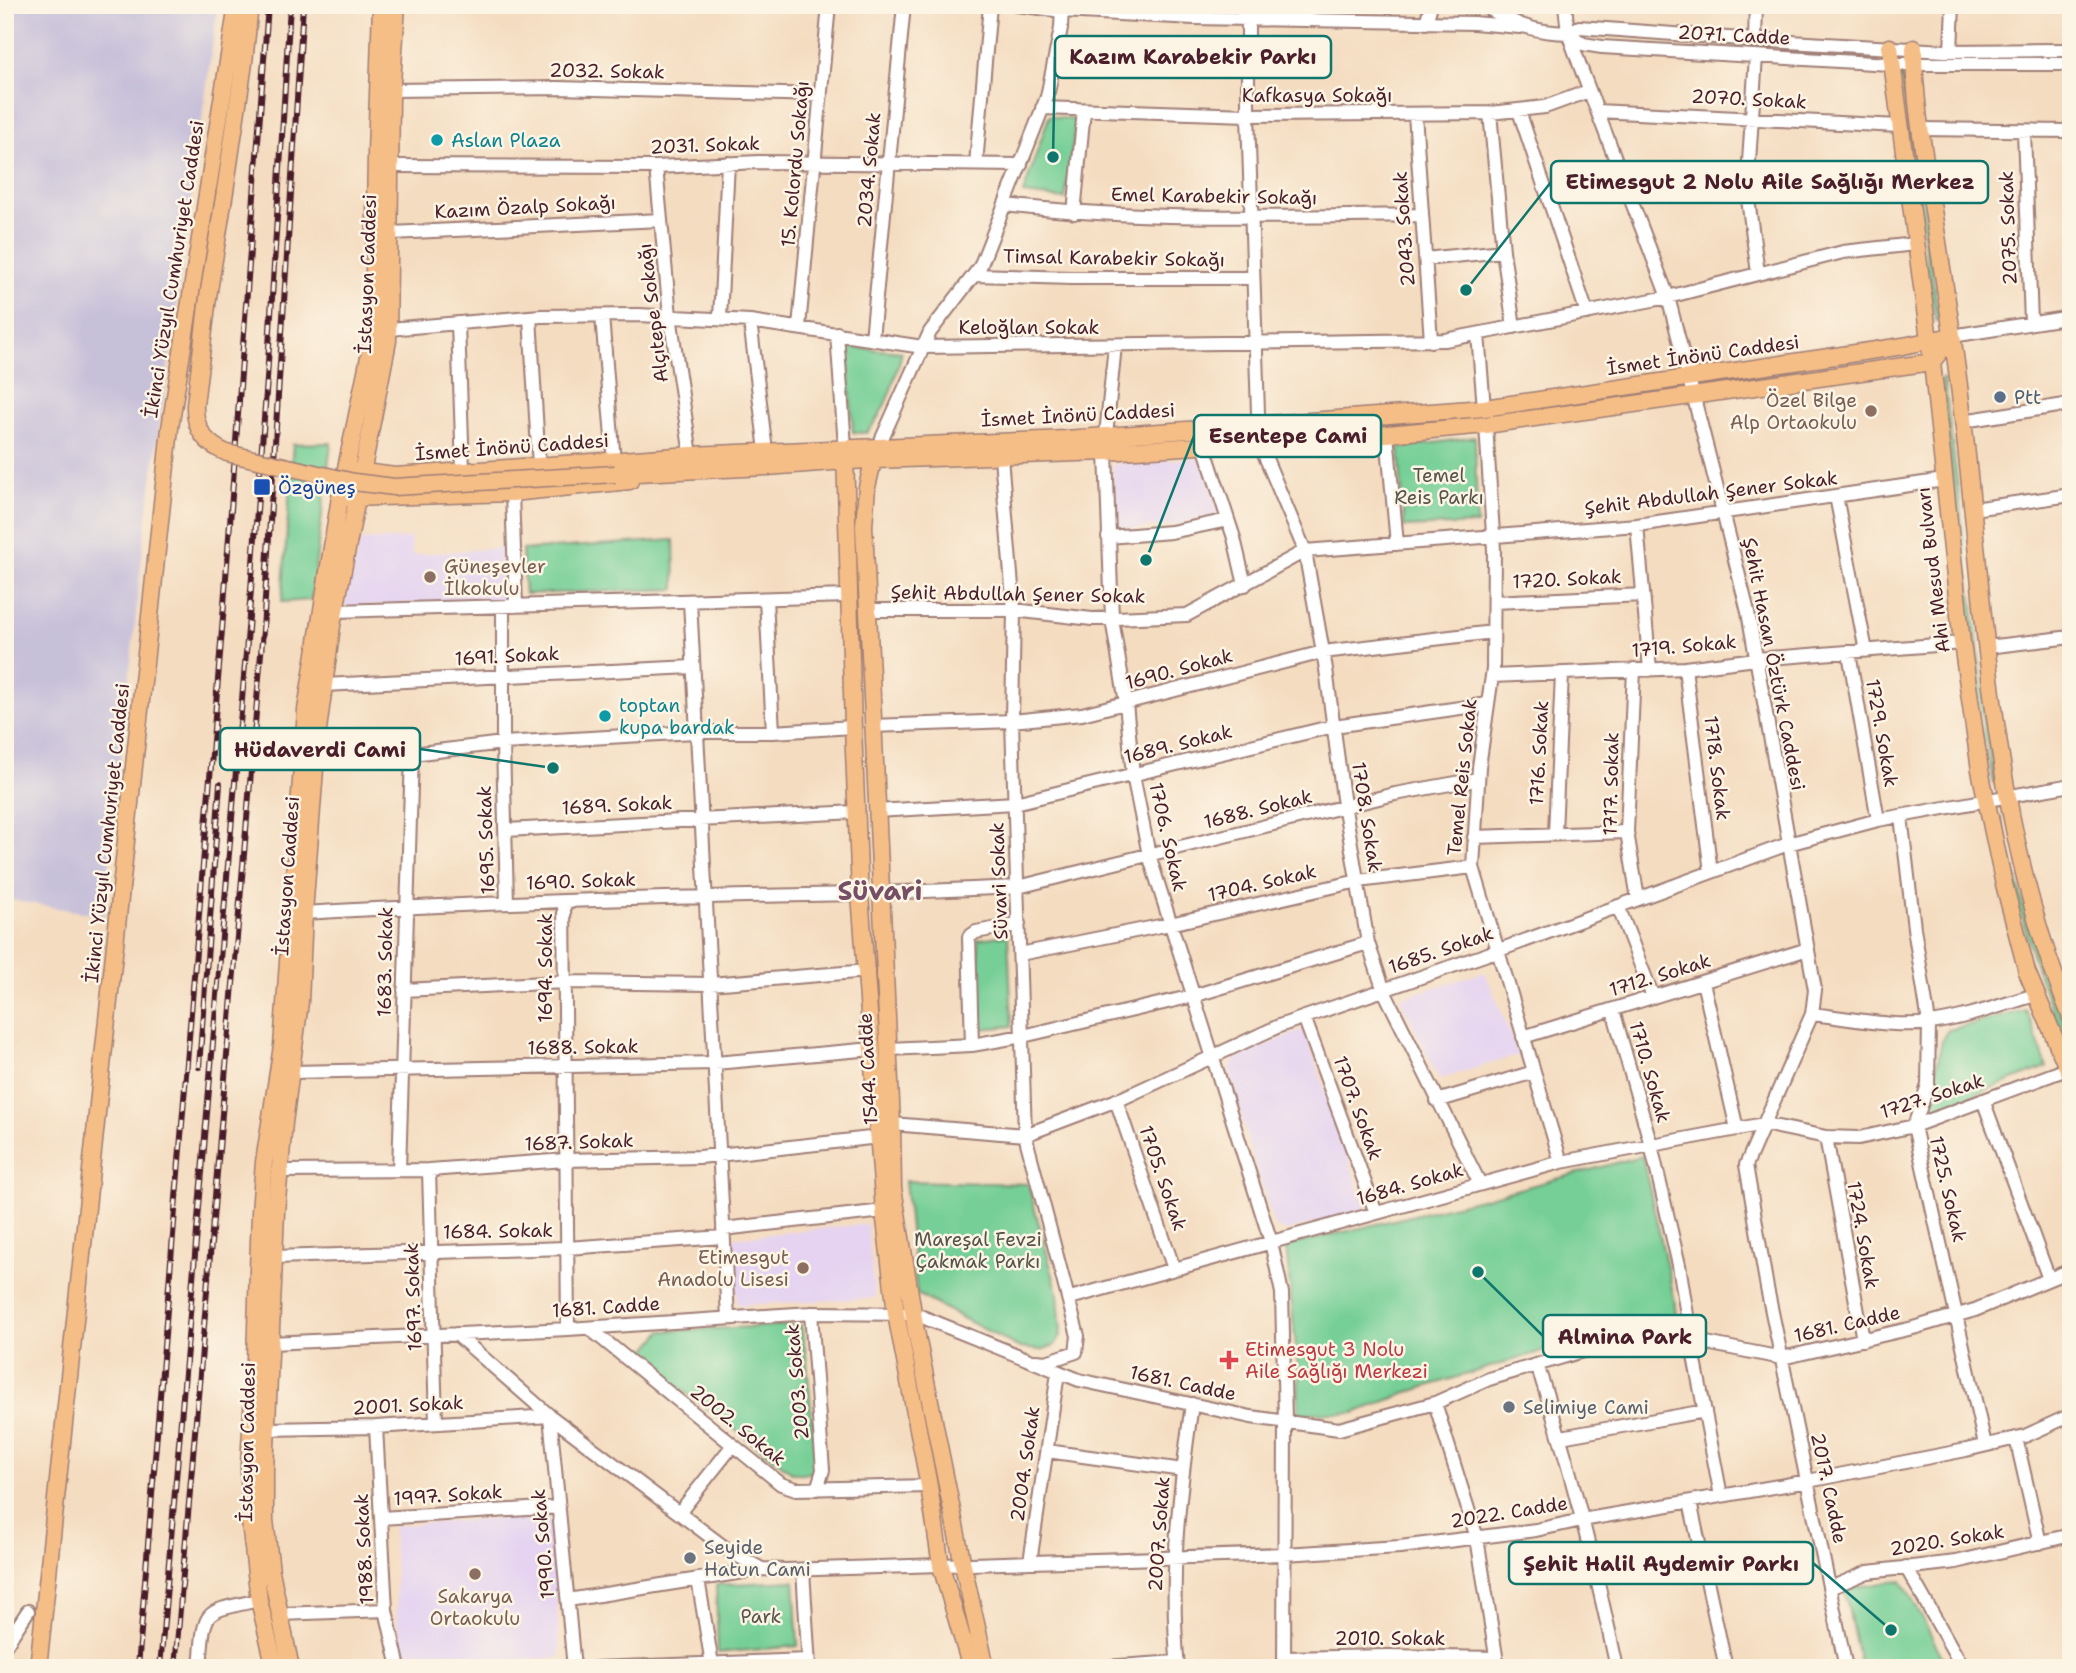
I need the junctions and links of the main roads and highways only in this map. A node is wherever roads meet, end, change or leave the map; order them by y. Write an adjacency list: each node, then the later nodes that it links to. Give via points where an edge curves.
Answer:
1 (237, 5): 24 (main road, İkinci Yüzyıl Cumhuriyet Caddesi, via 170,428)
2 (250, 5): 15 (main road, bridge, via 202,338 195,412 199,431 220,450 394,487)
3 (381, 5): 16 (main road, İstasyon Caddesi, via 373,338)
4 (397, 5): 18 (main road, İstasyon Caddesi, via 389,329)
5 (1890, 55): 8 (main road, Ahi Mesud Bulvarı)
6 (1914, 56): 7 (main road, via 1920,129)
7 (1952, 336): 8 (main road, İsmet İnönü Caddesi); 9 (main road); 21 (main road, via 2008,796 2045,947)
8 (1928, 341): 9 (main road, Ahi Mesud Bulvarı); 10 (main road, İsmet İnönü Caddesi)
9 (1932, 362): 10 (main road, İsmet İnönü Caddesi); 23 (main road, Ahi Mesud Bulvarı, via 1962,643 1985,800 2021,951)
10 (1690, 387): 11 (main road, İsmet İnönü Caddesi); 11 (main road, İsmet İnönü Caddesi, via 1486,425 1387,433)
11 (1259, 434): 12 (main road, İsmet İnönü Caddesi); 12 (main road, İsmet İnönü Caddesi, via 1204,446)
12 (1106, 443): 13 (main road, İsmet İnönü Caddesi); 13 (main road, İsmet İnönü Caddesi, via 1001,457)
13 (875, 453): 14 (main road); 22 (main road, 1544. Cadde, via 864,526 880,894)
14 (845, 454): 15 (main road, İsmet İnönü Caddesi, via 766,451 691,455); 17 (main road, İsmet İnönü Caddesi, via 767,467); 22 (main road, 1544. Cadde, via 860,894)
15 (614, 468): 17 (main road, İsmet İnönü Caddesi); 18 (main road, İsmet İnönü Caddesi, via 538,466 395,476)
16 (345, 470): 18 (main road, İsmet İnönü Caddesi); 19 (main road, İstasyon Caddesi)
17 (677, 470): 20 (main road, İsmet İnönü Caddesi, via 644,480 512,494)
18 (363, 473): 20 (main road, İstasyon Caddesi)
19 (340, 497): 20 (main road, İsmet İnönü Caddesi); 25 (main road, İstasyon Caddesi, via 306,710 282,1046 260,1212 250,1522)
20 (358, 499): 26 (main road, İstasyon Caddesi, via 324,685 300,1002 274,1257 265,1520)
21 (2071, 1017)
22 (881, 1049): 27 (main road, 1544. Cadde, via 879,1137 896,1314 941,1566); 28 (main road, 1544. Cadde, via 892,1124 893,1188)
23 (2069, 1073)
24 (38, 1668)
25 (275, 1668)
26 (291, 1668)
27 (971, 1668)
28 (986, 1668)

